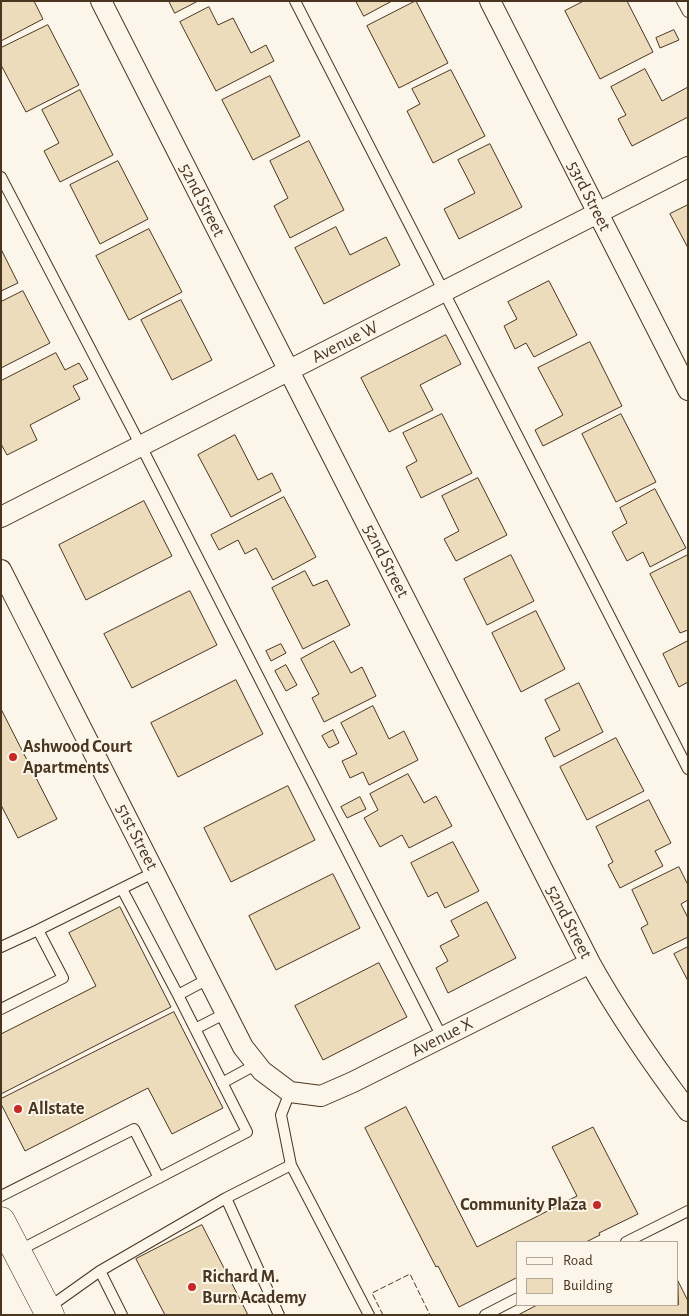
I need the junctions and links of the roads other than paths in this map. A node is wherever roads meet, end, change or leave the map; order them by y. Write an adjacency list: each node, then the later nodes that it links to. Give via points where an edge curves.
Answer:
1 (101, 1): 10 (street, 52nd Street)
2 (295, 1): 9 (lane)
3 (490, 1): 8 (street, 53rd Street)
4 (682, 1): 5 (lane)
5 (688, 12)
6 (688, 167): 8 (street, Avenue W)
7 (1, 177): 12 (lane)
8 (598, 213): 9 (street, Avenue W); 11 (street, 53rd Street)
9 (443, 292): 10 (street, Avenue W); 15 (lane)
10 (289, 370): 12 (street, Avenue W); 20 (street, 52nd Street)
11 (688, 390)
12 (141, 446): 13 (street, Avenue W); 26 (lane)
13 (1, 517)
14 (1, 570): 16 (street, 51st Street)
15 (688, 769)
16 (155, 872): 17 (lane); 21 (street, 51st Street)
17 (122, 889): 18 (lane); 22 (lane)
18 (38, 930): 19 (lane); 23 (lane, via 63,978)
19 (1, 947)
20 (590, 962): 26 (street, Avenue X); 30 (street, 52nd Street, via 645,1053)
21 (208, 979): 22 (lane); 24 (street, 51st Street)
22 (178, 995): 25 (lane)
23 (1, 1009)
24 (226, 1012): 25 (lane); 27 (street, 51st Street, via 243,1046)
25 (195, 1029): 28 (lane)
26 (442, 1037): 29 (street, Avenue X, via 320,1096)
27 (257, 1064): 28 (lane); 29 (street, 51st Street)
28 (222, 1083): 32 (lane, via 247,1132)
29 (290, 1092): 31 (lane, via 281,1115)
30 (688, 1111)
31 (291, 1164): 34 (lane); 44 (lane)
32 (159, 1178): 33 (lane, via 134,1129); 38 (lane)
33 (1, 1196)
34 (226, 1198): 39 (lane); 43 (lane)
35 (688, 1210): 37 (lane)
36 (1, 1221): 38 (main road)
37 (628, 1241)
38 (17, 1252): 41 (main road)
39 (100, 1271): 41 (lane); 42 (lane)
40 (516, 1299): 45 (lane)
41 (44, 1313)
42 (122, 1315)
43 (280, 1315)
44 (369, 1315)
45 (485, 1315)

